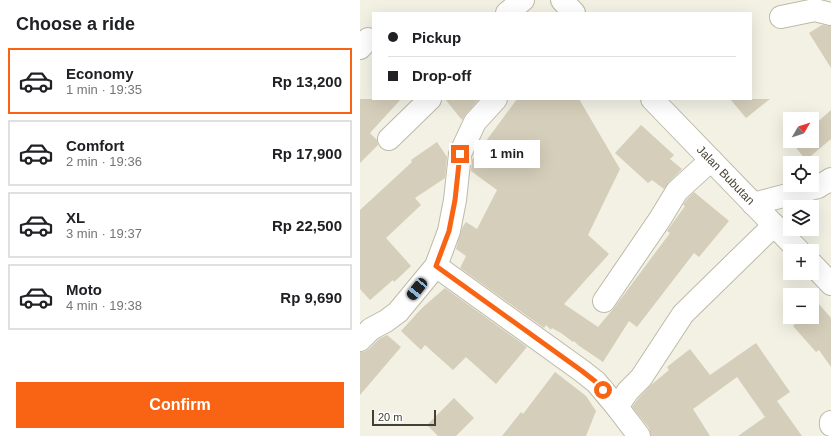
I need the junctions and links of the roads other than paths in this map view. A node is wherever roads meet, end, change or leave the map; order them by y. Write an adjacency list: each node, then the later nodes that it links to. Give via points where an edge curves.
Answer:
1 (523, 0): 3 (street)
2 (562, 0): 4 (street)
3 (508, 12)
4 (573, 12)
5 (831, 14): 6 (street, via 815,10)
6 (781, 17)
7 (429, 100): 10 (street)
8 (495, 100): 16 (street, via 475,122 460,154 449,231)
9 (653, 100): 11 (street, Jalan Bubutan)
10 (388, 139)
11 (711, 160): 13 (street, Jalan Bubutan); 19 (street, via 677,191)
12 (831, 179): 13 (street, via 818,187)
13 (753, 204): 14 (street, Jalan Bubutan)
14 (774, 225): 15 (street, Jalan Bubutan); 21 (street, via 683,314 641,378 628,391)
15 (792, 244)
16 (436, 266): 20 (street, via 398,312); 21 (street, via 582,371 596,382)
17 (819, 271): 18 (street)
18 (831, 284)
19 (604, 301)
20 (360, 340)
21 (618, 407): 24 (street)
22 (831, 422): 23 (street)
23 (831, 425)
24 (639, 436)

